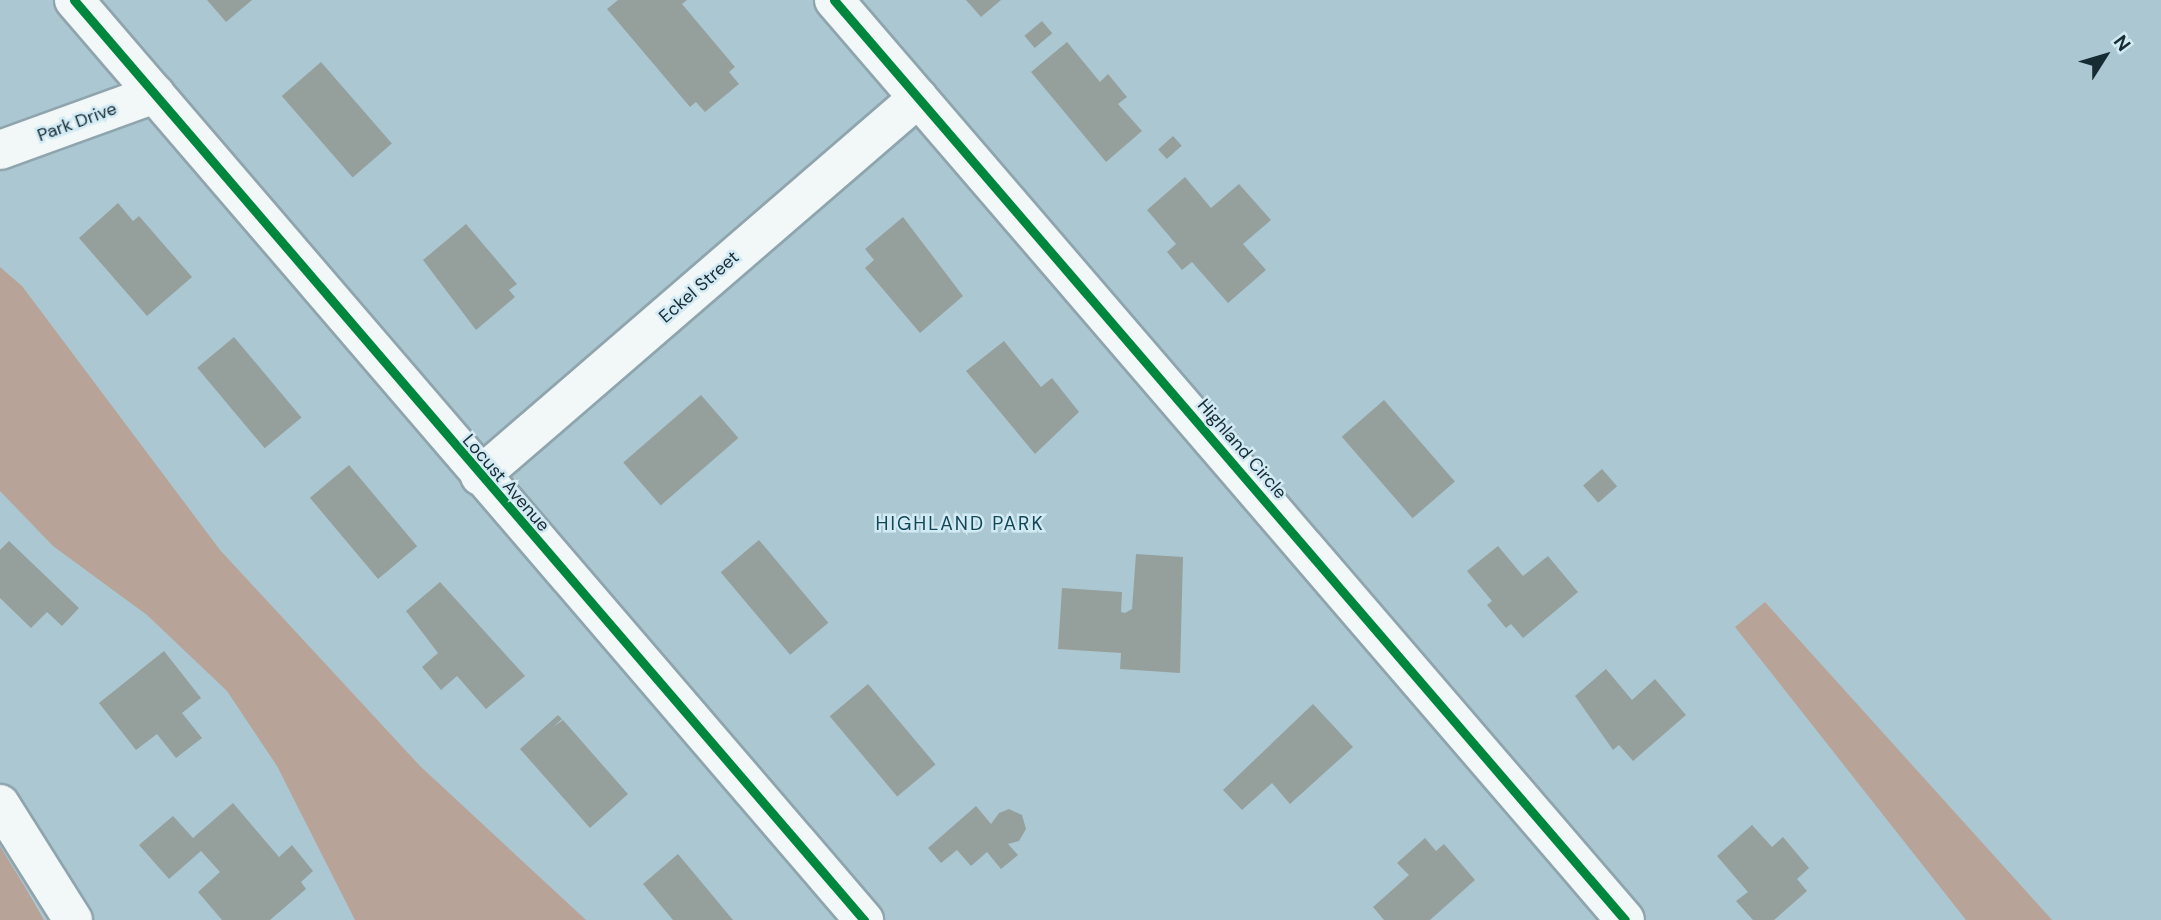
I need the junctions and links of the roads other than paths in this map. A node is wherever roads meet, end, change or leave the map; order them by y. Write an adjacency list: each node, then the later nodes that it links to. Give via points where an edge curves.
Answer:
1 (74, 0): 3 (street, Locust Avenue)
2 (834, 0): 4 (street, Highland Circle)
3 (155, 94): 5 (street, Park Drive); 6 (street, Locust Avenue)
4 (918, 98): 6 (street, Eckel Street); 10 (street, Highland Circle)
5 (0, 150)
6 (480, 476): 9 (street, Locust Avenue)
7 (0, 804): 8 (street)
8 (73, 920)
9 (864, 920)
10 (1625, 920)

